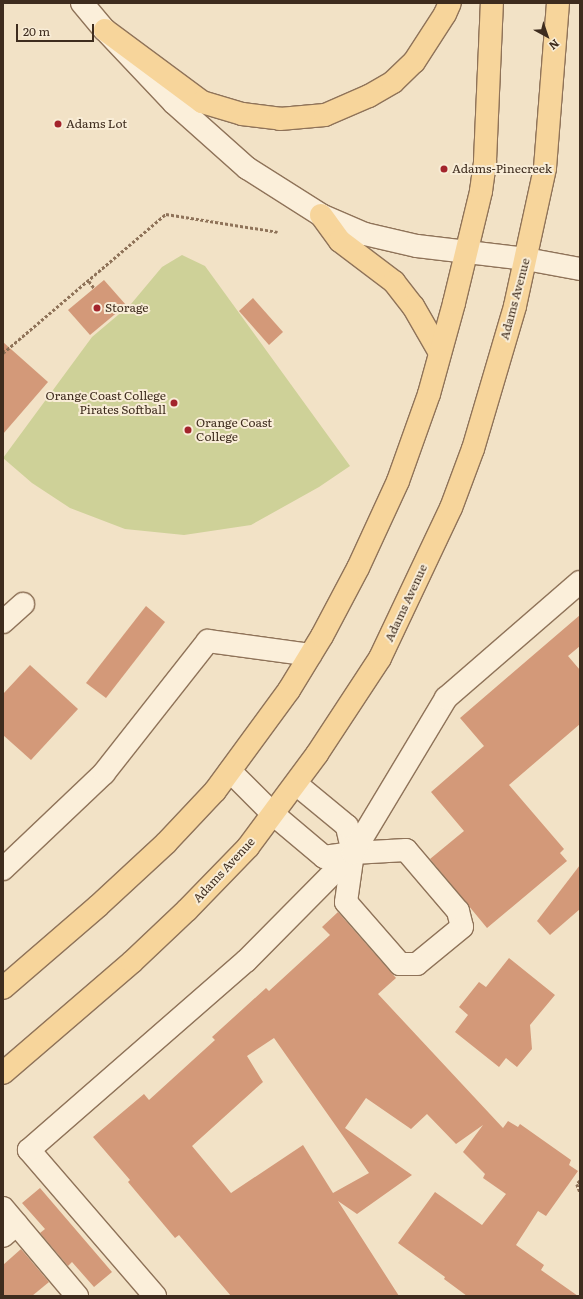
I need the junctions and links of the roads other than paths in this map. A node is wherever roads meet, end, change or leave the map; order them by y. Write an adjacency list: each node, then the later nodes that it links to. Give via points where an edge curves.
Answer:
1 (82, 3): 5 (street)
2 (450, 3): 5 (main road, via 414,62 393,82 369,96 325,115 280,119 242,114 202,102)
3 (492, 3): 7 (main road, via 485,161 481,191)
4 (558, 3): 8 (main road, Adams Avenue, via 546,168)
5 (105, 30): 6 (street, via 174,103 247,168)
6 (321, 215): 7 (street, via 365,234 417,246); 10 (main road, via 340,241 394,282 414,306)
7 (466, 252): 8 (street); 10 (main road)
8 (526, 259): 9 (street); 16 (main road, Adams Avenue, via 515,306 473,449 451,508 380,658)
9 (580, 269)
10 (440, 353): 14 (main road, via 429,394 398,481 358,568)
11 (580, 582): 18 (street, via 446,698)
12 (23, 604): 13 (street)
13 (3, 622)
14 (310, 655): 15 (main road, via 289,690); 19 (street, via 208,641 104,773)
15 (230, 771): 17 (street); 20 (main road, via 166,843)
16 (296, 784): 17 (main road, Adams Avenue); 18 (street, via 347,826)
17 (274, 814): 18 (street, via 324,858); 21 (main road, Adams Avenue, via 248,847 132,962)
18 (353, 853): 18 (street, via 346,902 400,964 417,964 462,927 458,911 406,850); 25 (street, via 246,961 29,1150)
19 (3, 869)
20 (3, 988)
21 (3, 1073)
22 (3, 1208): 23 (street)
23 (10, 1230): 24 (street)
24 (69, 1293)
25 (154, 1296)

